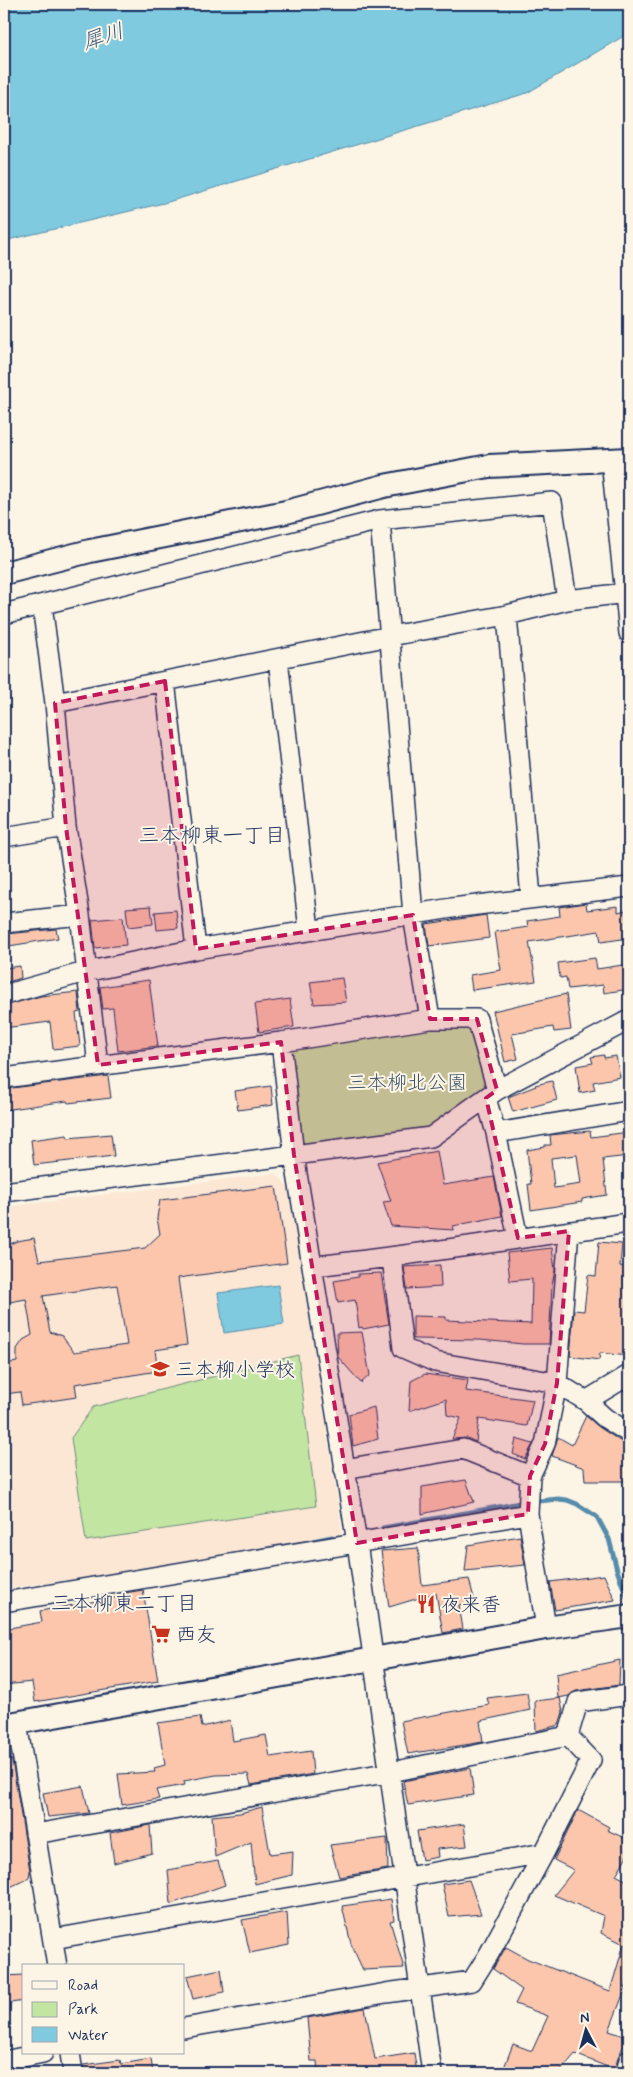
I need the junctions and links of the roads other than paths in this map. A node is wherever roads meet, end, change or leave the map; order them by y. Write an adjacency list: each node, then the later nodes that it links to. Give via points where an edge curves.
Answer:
1 (620, 460): 3 (street); 4 (street, via 480,468 384,486 286,512 90,551)
2 (380, 520): 6 (street, via 552,502); 7 (street); 11 (street)
3 (626, 568): 5 (street)
4 (4, 573)
5 (626, 592): 6 (street); 10 (street)
6 (567, 600): 9 (street)
7 (42, 605): 8 (street); 14 (street)
8 (4, 614)
9 (507, 615): 11 (street); 18 (street)
10 (629, 633)
11 (390, 636): 12 (street); 20 (street)
12 (278, 659): 13 (street); 22 (street)
13 (165, 681): 14 (street); 23 (street)
14 (55, 703): 15 (street)
15 (66, 827): 16 (street); 19 (street)
16 (4, 837)
17 (629, 886): 18 (street)
18 (530, 898): 20 (street)
19 (80, 915): 21 (street); 24 (street)
20 (413, 915): 22 (street); 26 (street)
21 (4, 923)
22 (310, 930): 23 (street)
23 (196, 949): 24 (street)
24 (85, 972): 25 (street); 29 (street)
25 (4, 995)
26 (430, 1019): 28 (street); 31 (street, via 477,1019)
27 (629, 1020): 31 (street)
28 (281, 1042): 29 (street); 34 (street)
29 (98, 1065): 30 (street)
30 (4, 1078)
31 (491, 1094): 33 (street); 34 (street, via 431,1137)
32 (629, 1111): 33 (street)
33 (496, 1133): 38 (street)
34 (294, 1155): 35 (street); 40 (street)
35 (4, 1192)
36 (629, 1223): 37 (street)
37 (569, 1231): 38 (street); 42 (street)
38 (518, 1238): 39 (street)
39 (392, 1258): 40 (street); 42 (street, via 403,1348 435,1362)
40 (314, 1266): 45 (street)
41 (629, 1375): 43 (street)
42 (557, 1383): 43 (street); 46 (street, via 545,1444)
43 (586, 1401): 44 (street)
44 (629, 1433)
45 (344, 1469): 46 (street, via 463,1449); 48 (street)
46 (530, 1476): 47 (street)
47 (528, 1514): 48 (street); 51 (street)
48 (357, 1543): 49 (street); 52 (street)
49 (4, 1602)
50 (629, 1616): 51 (street)
51 (546, 1628): 52 (street)
52 (372, 1660): 54 (street); 56 (street)
53 (629, 1695): 55 (street, via 578,1702)
54 (10, 1724): 57 (street)
55 (568, 1736): 56 (street); 58 (street, via 591,1760)
56 (391, 1772): 57 (street); 59 (street)
57 (35, 1834): 60 (street)
58 (544, 1853): 59 (street); 62 (street, via 472,1981)
59 (405, 1879): 60 (street); 62 (street)
60 (53, 1939): 61 (street)
61 (57, 1964)
62 (421, 1990): 63 (street, via 386,1993); 69 (street)
63 (185, 2028)
64 (38, 2054): 67 (street)
65 (70, 2054): 68 (street)
66 (629, 2060): 70 (street)
67 (4, 2061)
68 (73, 2073)
69 (432, 2073)
70 (626, 2073)

